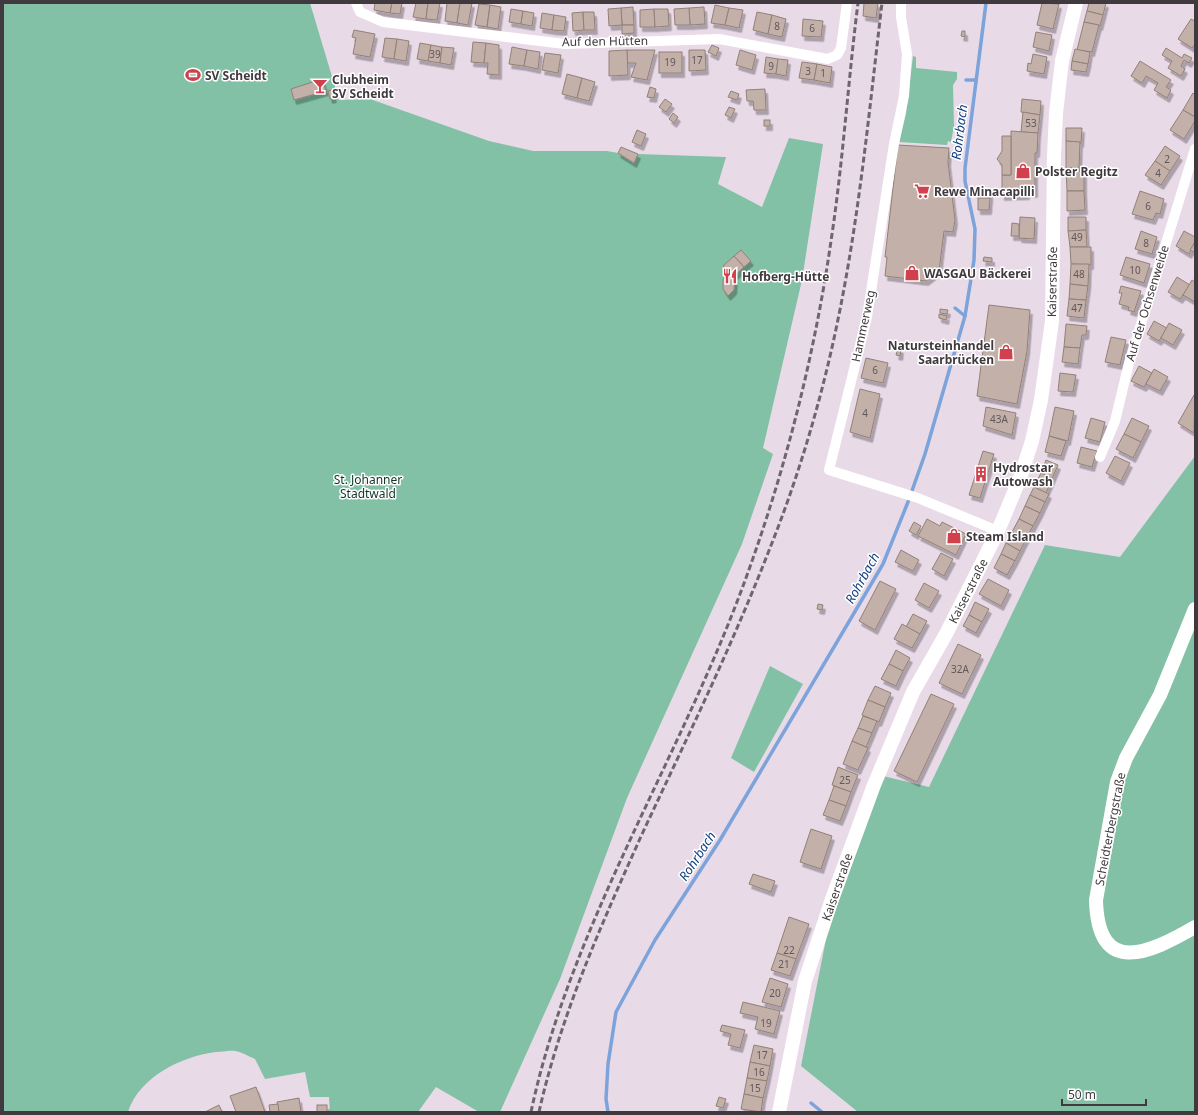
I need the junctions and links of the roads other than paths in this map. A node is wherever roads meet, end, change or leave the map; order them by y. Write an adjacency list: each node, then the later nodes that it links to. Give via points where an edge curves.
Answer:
1 (356, 3): 2 (street, Auf den Hütten, via 360,12 383,22 565,44 705,38 828,59 841,48)
2 (847, 3)
3 (901, 3): 7 (street, Hammerweg, via 907,54 904,96 867,317 829,470 918,498)
4 (1076, 3): 7 (main road, Kaiserstraße, via 1062,61 1056,113 1052,321 1041,400 1020,478)
5 (1195, 149): 6 (street, Auf der Ochsenweide, via 1135,343 1115,421)
6 (1100, 457)
7 (998, 531): 10 (main road, Kaiserstraße, via 946,634 913,692 871,792 805,981)
8 (1195, 609): 9 (main road, Scheidterbergstraße, via 1160,695 1126,758 1117,782 1096,900 1097,917 1106,941 1122,952 1136,954 1146,951)
9 (1195, 927)
10 (779, 1112)

